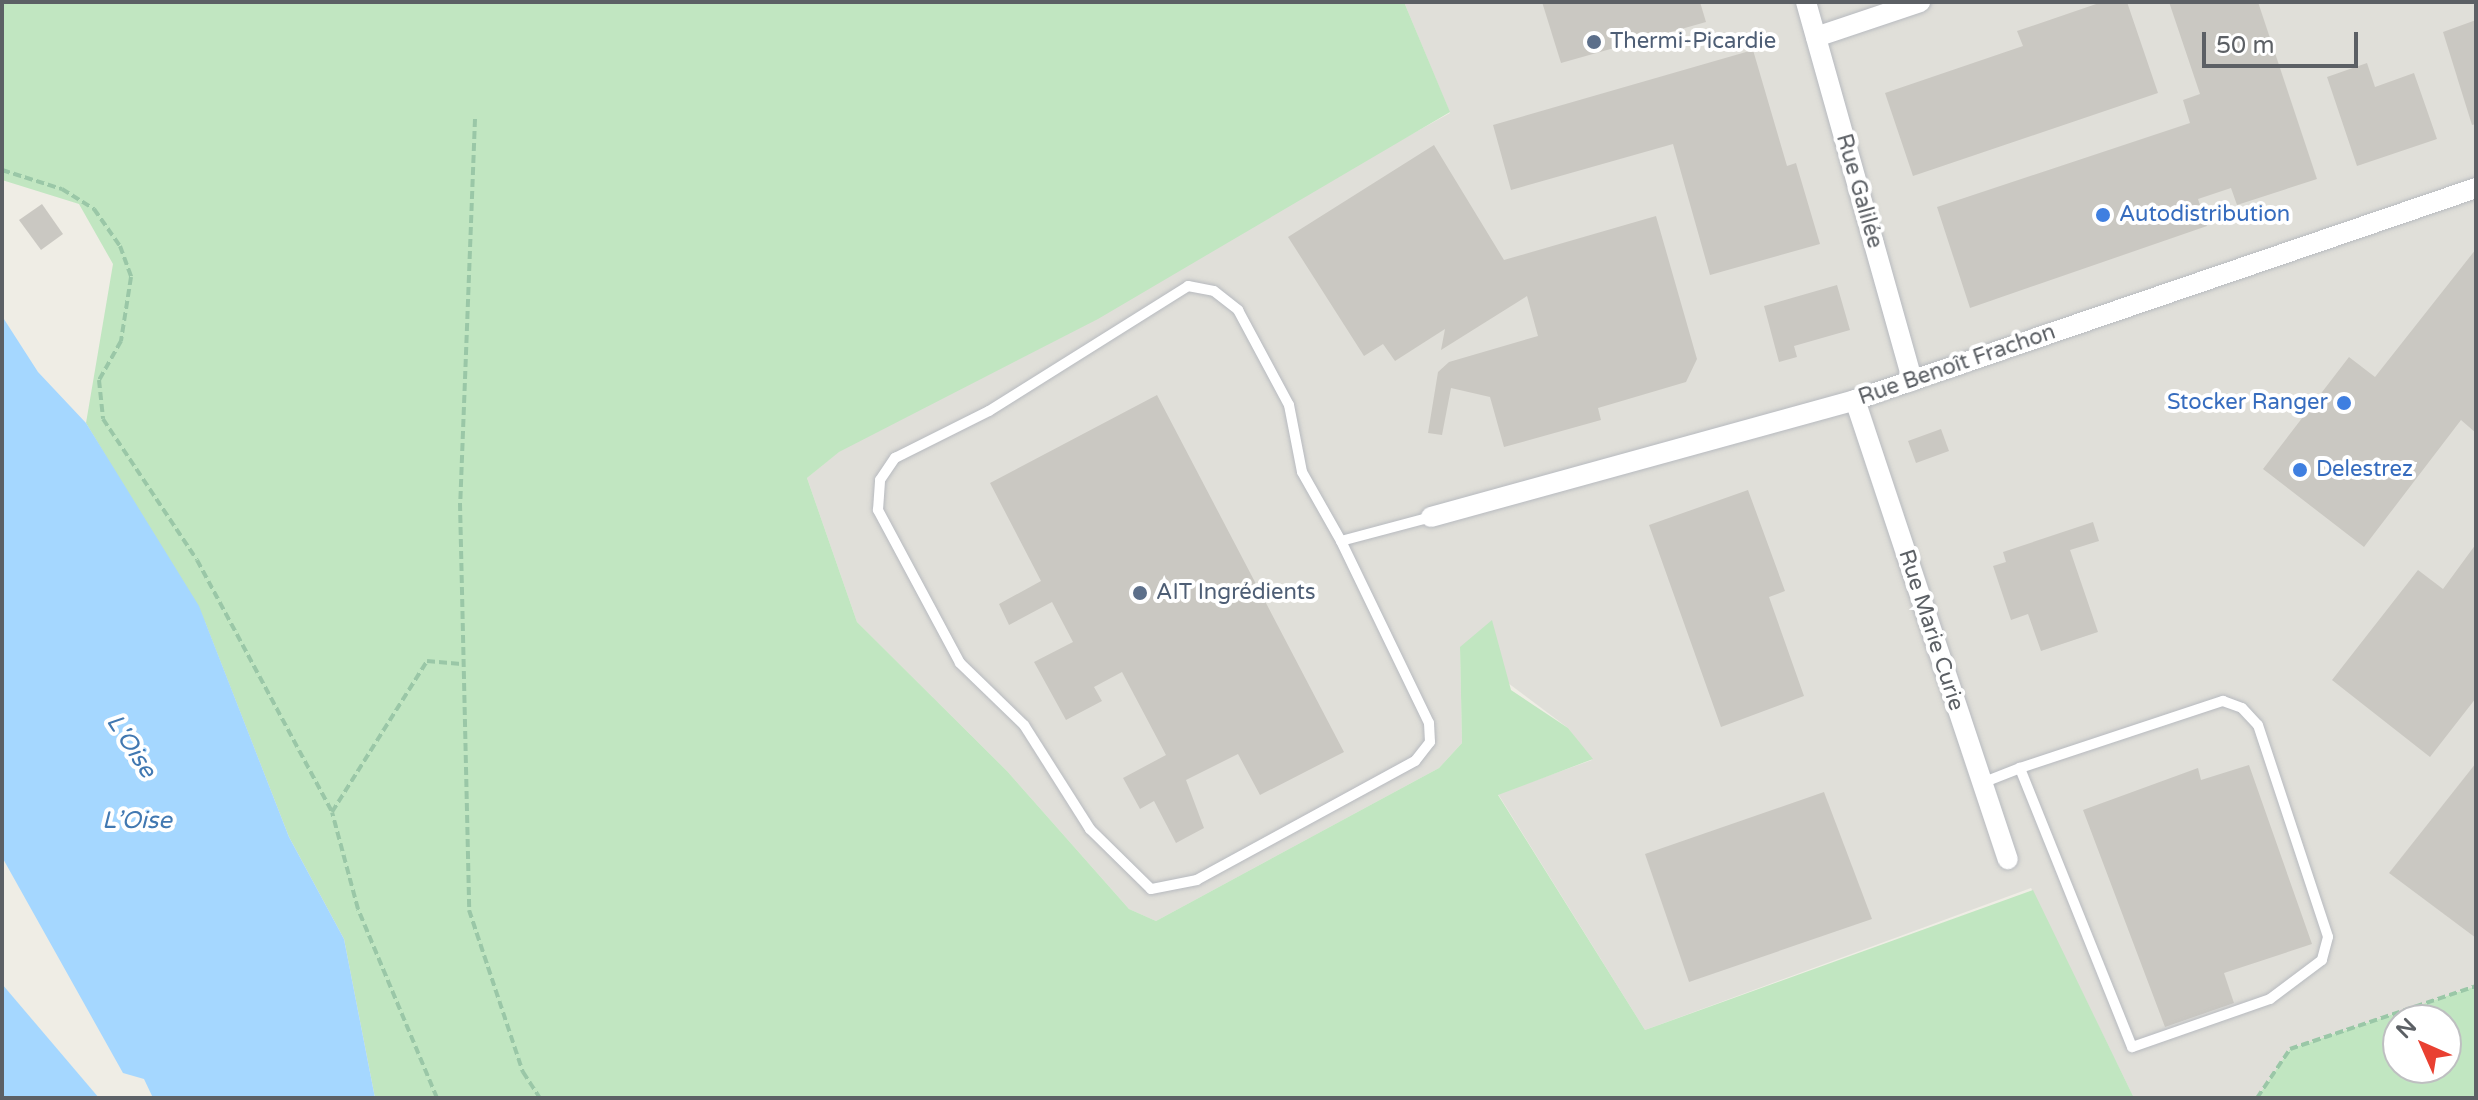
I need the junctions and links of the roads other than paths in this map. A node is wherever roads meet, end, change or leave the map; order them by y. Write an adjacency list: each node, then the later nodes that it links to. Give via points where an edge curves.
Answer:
1 (1806, 2): 3 (street, Rue Galilée)
2 (1920, 2): 3 (street)
3 (1816, 37): 5 (street, Rue Galilée)
4 (2476, 188): 5 (street, Rue Benoît Frachon)
5 (1912, 380): 6 (street, Rue Benoît Frachon)
6 (1855, 400): 7 (street, Rue Benoît Frachon); 10 (street, Rue Marie Curie)
7 (1431, 517): 8 (lane)
8 (1341, 541): 8 (lane, via 1429,723 1430,742 1415,761 1197,880 1151,889 1090,829 1024,725 960,663 878,510 880,480 895,458 989,411 1188,286 1214,291 1238,310 1289,405 1302,472)
9 (2020, 768): 9 (lane, via 2223,701 2242,708 2258,725 2328,937 2322,960 2270,999 2132,1047); 10 (lane)
10 (1982, 783): 11 (street, Rue Marie Curie)
11 (2008, 859)

